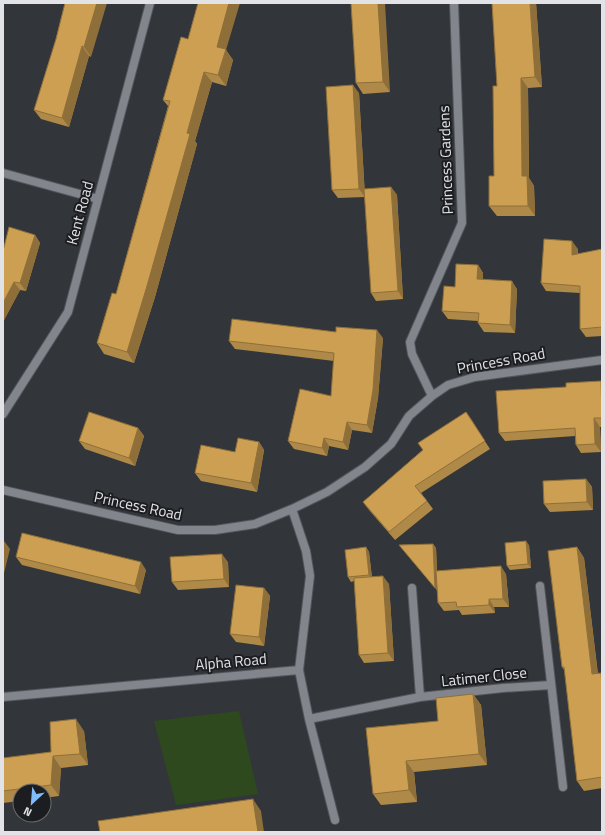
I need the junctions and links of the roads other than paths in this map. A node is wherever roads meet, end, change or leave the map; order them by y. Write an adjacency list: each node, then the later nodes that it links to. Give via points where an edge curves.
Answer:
1 (150, 3): 4 (street, Kent Road)
2 (454, 3): 6 (street, Princess Gardens, via 462,224 410,342 412,354)
3 (3, 173): 4 (street)
4 (98, 199): 7 (street, Kent Road, via 68,312)
5 (602, 360): 6 (street, Princess Road, via 475,377 448,385)
6 (432, 396): 9 (street, Princess Road, via 409,416 391,444 365,467 327,492)
7 (3, 414)
8 (3, 490): 9 (street, Princess Road, via 178,530 215,530 255,524)
9 (292, 509): 12 (street, via 306,551 310,576)
10 (540, 586): 13 (street, Latimer Close)
11 (412, 588): 15 (street, Latimer Close)
12 (299, 670): 14 (street, Alpha Road); 16 (street)
13 (551, 685): 15 (street, Latimer Close); 17 (street, Latimer Close)
14 (3, 697)
15 (420, 697): 16 (street, Latimer Close)
16 (309, 719): 18 (street)
17 (563, 787)
18 (335, 820)

